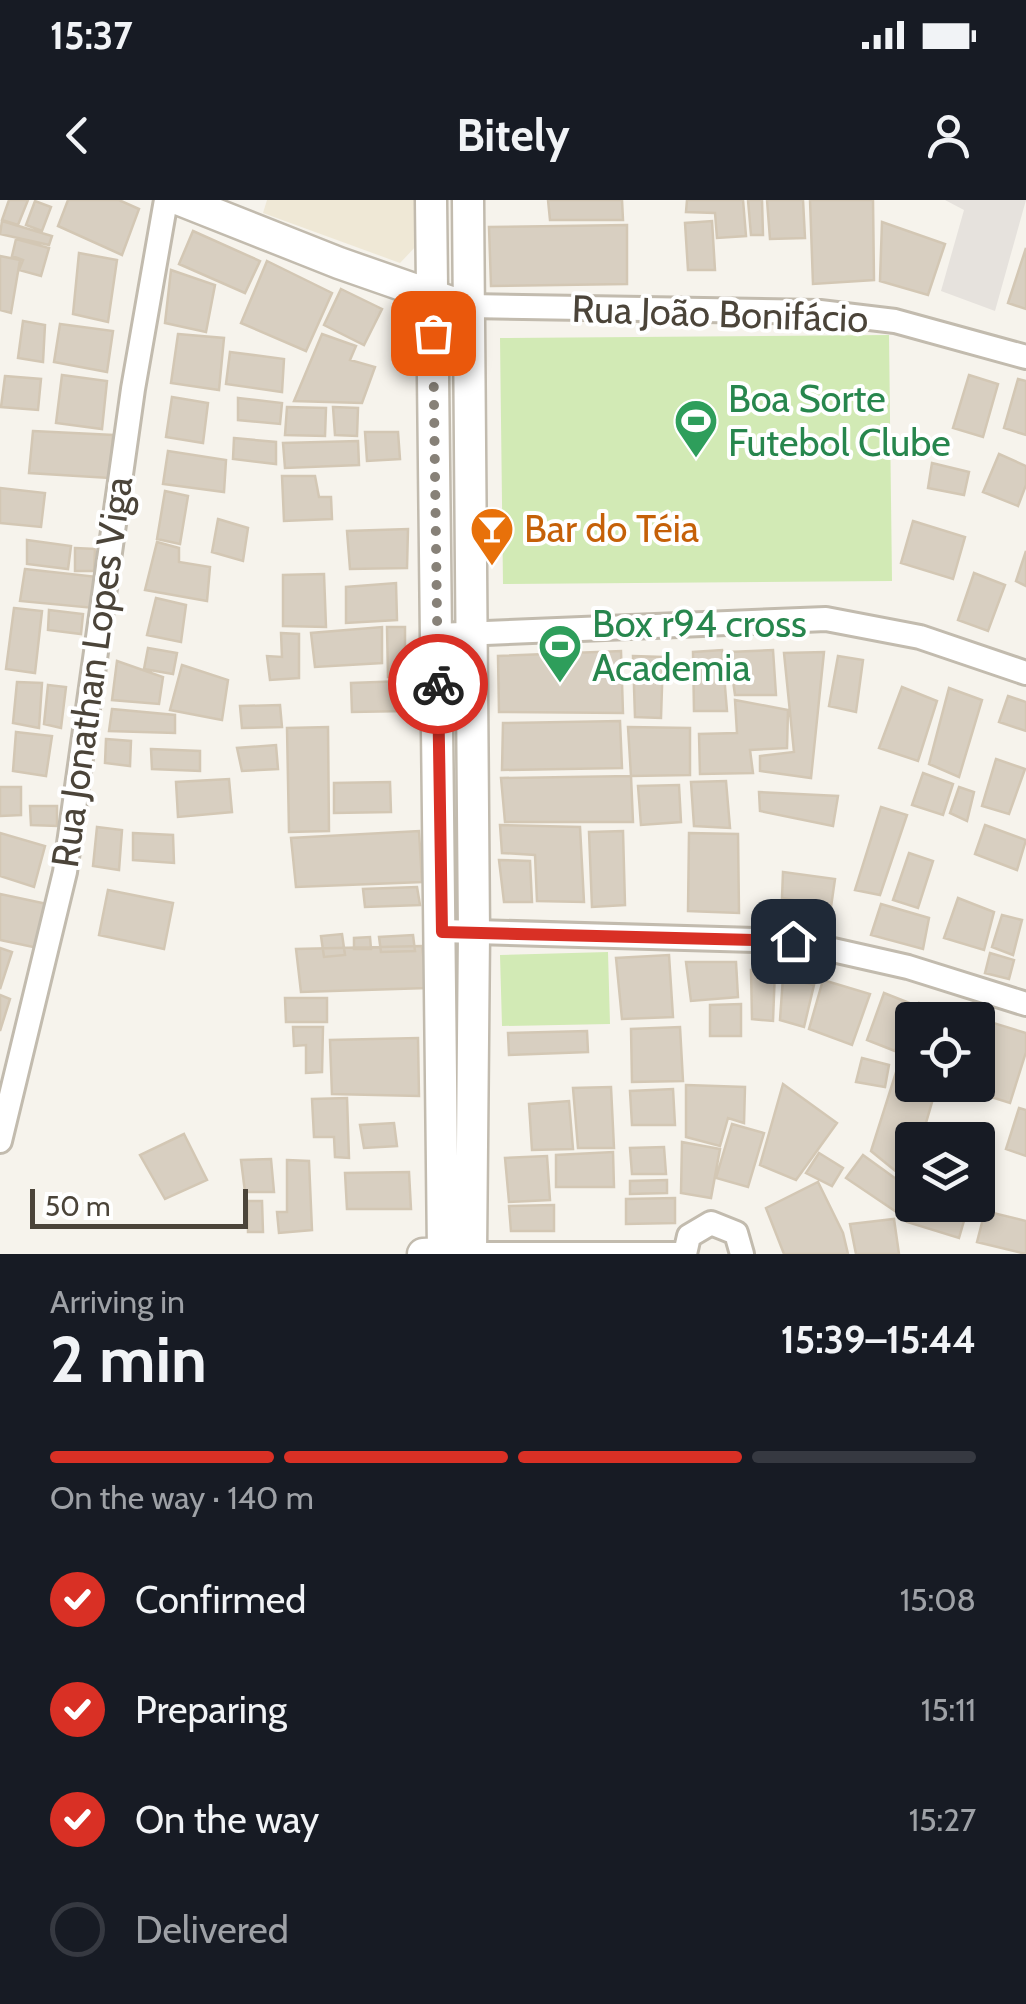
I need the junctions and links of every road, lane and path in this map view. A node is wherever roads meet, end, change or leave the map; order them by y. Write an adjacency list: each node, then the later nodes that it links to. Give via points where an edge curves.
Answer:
1 (166, 200): 14 (street, Rua Jonathan Lopes Viga, via 65,872)
2 (180, 200): 5 (street)
3 (431, 200): 5 (street)
4 (468, 200): 6 (street)
5 (432, 296): 6 (street); 8 (street)
6 (469, 306): 7 (street, Rua João Bonifácio, via 820,312 895,321); 9 (street)
7 (1026, 357)
8 (437, 636): 9 (street); 11 (street)
9 (472, 637): 10 (street, via 826,619 920,638); 12 (street)
10 (1026, 673)
11 (442, 932): 12 (street); 15 (street)
12 (474, 933): 13 (street, via 793,941); 15 (street)
13 (1026, 1004)
14 (0, 1141)
15 (457, 1253): 16 (street); 17 (street)
16 (423, 1254)
17 (685, 1254): 18 (street, via 689,1236 712,1223 736,1233)
18 (742, 1254)

